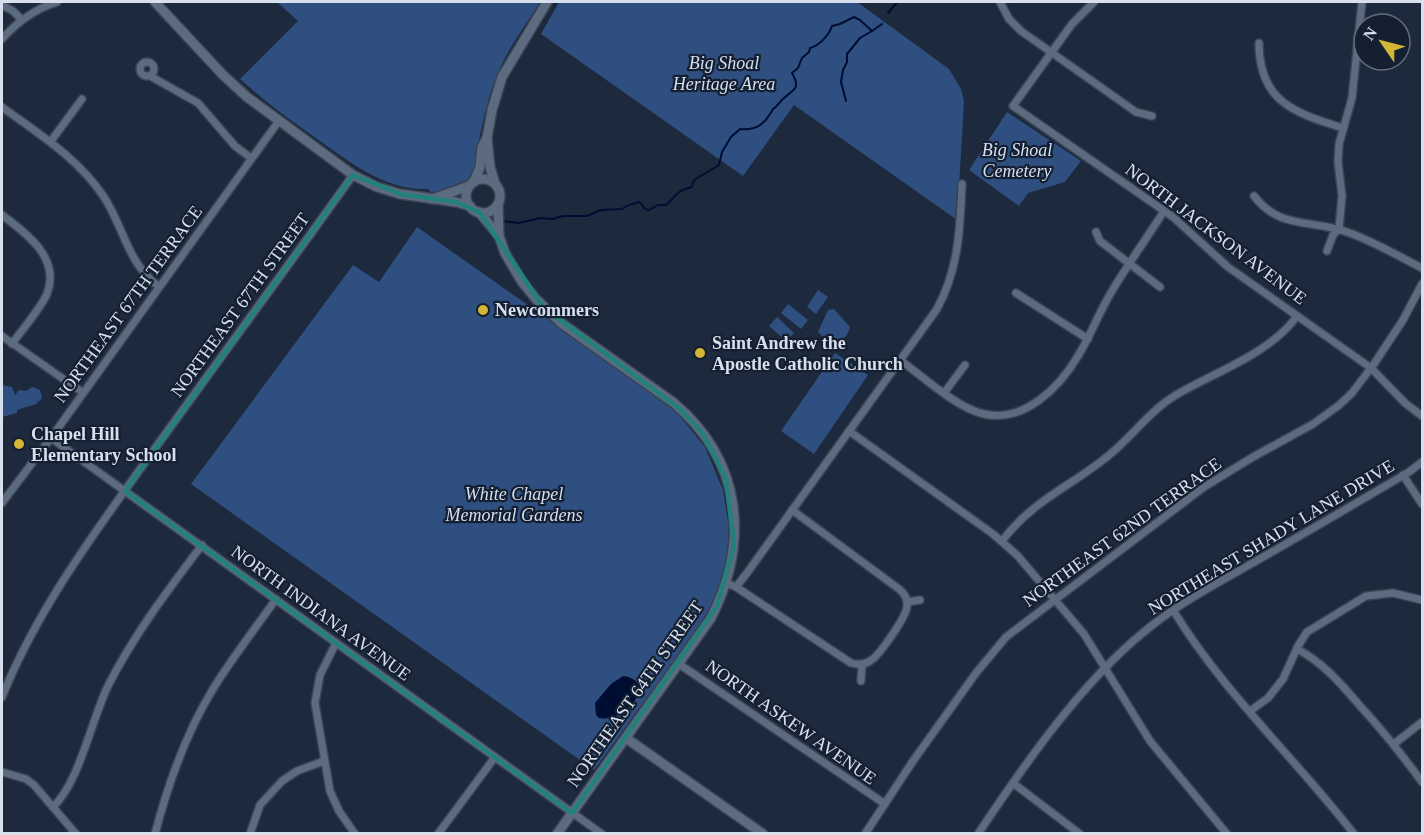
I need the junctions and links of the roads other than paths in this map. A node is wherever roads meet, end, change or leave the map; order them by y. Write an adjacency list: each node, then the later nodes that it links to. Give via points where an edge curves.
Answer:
1 (57, 2): 8 (street)
2 (155, 2): 16 (street, via 223,75)
3 (547, 2): 18 (street, via 502,77)
4 (1000, 2): 11 (street, via 1012,24)
5 (1094, 2): 11 (street, via 1079,15)
6 (1362, 2): 17 (street, via 1352,98)
7 (2, 5): 8 (street)
8 (22, 20): 9 (street)
9 (2, 39)
10 (1259, 43): 17 (street, via 1261,69 1276,98 1305,116)
11 (1051, 53): 15 (street, via 1136,112); 29 (street, NORTH JACKSON AVENUE, via 1013,106)
12 (150, 76): 20 (street, via 198,103 235,146)
13 (82, 99): 19 (street)
14 (2, 107): 19 (street)
15 (1152, 116)
16 (278, 122): 20 (street, NORTHEAST 67TH TERRACE); 21 (street)
17 (1343, 128): 32 (street, via 1338,162 1342,196)
18 (487, 138): 22 (street); 23 (street)
19 (51, 141): 39 (street, via 90,178 115,216 136,263)
20 (251, 158): 39 (street, NORTHEAST 67TH TERRACE)
21 (353, 175): 26 (street, via 400,194); 56 (street, NORTHEAST 67TH STREET)
22 (472, 184): 23 (street, via 485,179); 26 (street); 28 (street, via 466,197)
23 (495, 184): 27 (street, via 500,194)
24 (962, 184): 46 (street, via 956,262 949,286)
25 (1254, 196): 32 (street, via 1268,212 1285,220)
26 (432, 199): 28 (street)
27 (498, 204): 30 (street, via 490,211); 34 (street)
28 (470, 206): 30 (street)
29 (1164, 211): 36 (street); 42 (street, NORTH JACKSON AVENUE, via 1228,267)
30 (479, 212): 34 (street)
31 (2, 215): 45 (street, via 38,245 50,277 44,299)
32 (1339, 229): 35 (street); 37 (street)
33 (1096, 232): 36 (street, via 1100,241)
34 (499, 236): 62 (street, NORTHEAST 64TH STREET, via 515,271 544,308 674,403 703,434 731,495 734,545)
35 (1327, 251)
36 (1130, 264): 40 (street); 44 (street, via 1110,293)
37 (1422, 268)
38 (1422, 284): 48 (street, NORTHEAST 62ND TERRACE)
39 (158, 286): 49 (street, NORTHEAST 67TH TERRACE)
40 (1160, 287)
41 (1016, 294): 44 (street)
42 (1297, 316): 48 (street, NORTH JACKSON AVENUE); 60 (street, via 1277,339 1158,408 1106,458 1034,507)
43 (2, 336): 45 (street)
44 (1088, 339): 50 (street, via 1060,380 1022,411 1005,416 987,415 970,410)
45 (12, 344): 49 (street)
46 (900, 360): 50 (street); 52 (street)
47 (965, 365): 50 (street)
48 (1371, 369): 51 (street, NORTH JACKSON AVENUE); 64 (street, NORTHEAST 62ND TERRACE, via 1329,414 1204,487)
49 (82, 392): 53 (street, NORTHEAST 67TH TERRACE)
50 (944, 393)
51 (1422, 416)
52 (849, 431): 59 (street); 60 (street)
53 (51, 438): 56 (street, NORTH INDIANA AVENUE); 57 (street, NORTHEAST 67TH TERRACE)
54 (1422, 462): 55 (street, NORTHEAST SHADY LANE DRIVE)
55 (1403, 476): 58 (street); 69 (street, NORTHEAST SHADY LANE DRIVE)
56 (125, 491): 61 (street, NORTH INDIANA AVENUE); 76 (street, NORTHEAST 67TH STREET, via 50,601 19,656)
57 (2, 502)
58 (1422, 504)
59 (792, 510): 63 (street); 68 (street, via 899,589)
60 (1002, 542): 64 (street)
61 (202, 545): 65 (street, NORTH INDIANA AVENUE); 87 (street, via 121,662 96,714 69,788)
62 (726, 583): 63 (street); 72 (street, NORTHEAST 64TH STREET, via 711,618)
63 (736, 587): 73 (street, via 851,663)
64 (1055, 598): 74 (street); 86 (street, NORTHEAST 62ND TERRACE, via 998,646)
65 (276, 599): 70 (street, NORTH INDIANA AVENUE); 90 (street, via 226,668 199,714 182,750)
66 (920, 600): 68 (street)
67 (1422, 600): 71 (street, via 1393,593 1366,596 1307,632)
68 (907, 602): 73 (street, via 905,615 877,656)
69 (1173, 610): 74 (street, NORTHEAST SHADY LANE DRIVE); 77 (street, via 1195,645)
70 (336, 643): 81 (street, NORTH INDIANA AVENUE); 82 (street, via 320,675 315,703)
71 (1296, 649): 77 (street, via 1268,698); 80 (street, via 1329,670)
72 (679, 664): 79 (street, NORTHEAST 64TH STREET); 86 (street, NORTH ASKEW AVENUE)
73 (862, 664): 75 (street)
74 (1105, 668): 85 (street, NORTHEAST SHADY LANE DRIVE); 100 (street, via 1150,741)
75 (861, 681)
76 (2, 697)
77 (1250, 711): 101 (street)
78 (1422, 722): 80 (street)
79 (626, 738): 88 (street, NORTHEAST 64TH STREET); 96 (street)
80 (1394, 744): 84 (street)
81 (495, 757): 88 (street, NORTH INDIANA AVENUE); 93 (street)
82 (324, 761): 91 (street, via 282,781 260,806); 92 (street, via 334,801)
83 (2, 772): 87 (street, via 34,784)
84 (1422, 782)
85 (1013, 783): 98 (street, NORTHEAST SHADY LANE DRIVE); 99 (street)
86 (885, 804): 97 (street, NORTHEAST 62ND TERRACE)
87 (53, 807): 89 (street)
88 (572, 813): 94 (street, NORTHEAST 64TH STREET); 95 (street, NORTH INDIANA AVENUE)
89 (76, 834)
90 (155, 834)
91 (250, 834)
92 (356, 834)
93 (438, 834)
94 (557, 834)
95 (602, 834)
96 (763, 834)
97 (865, 834)
98 (978, 834)
99 (1080, 834)
100 (1227, 834)
101 (1354, 834)

